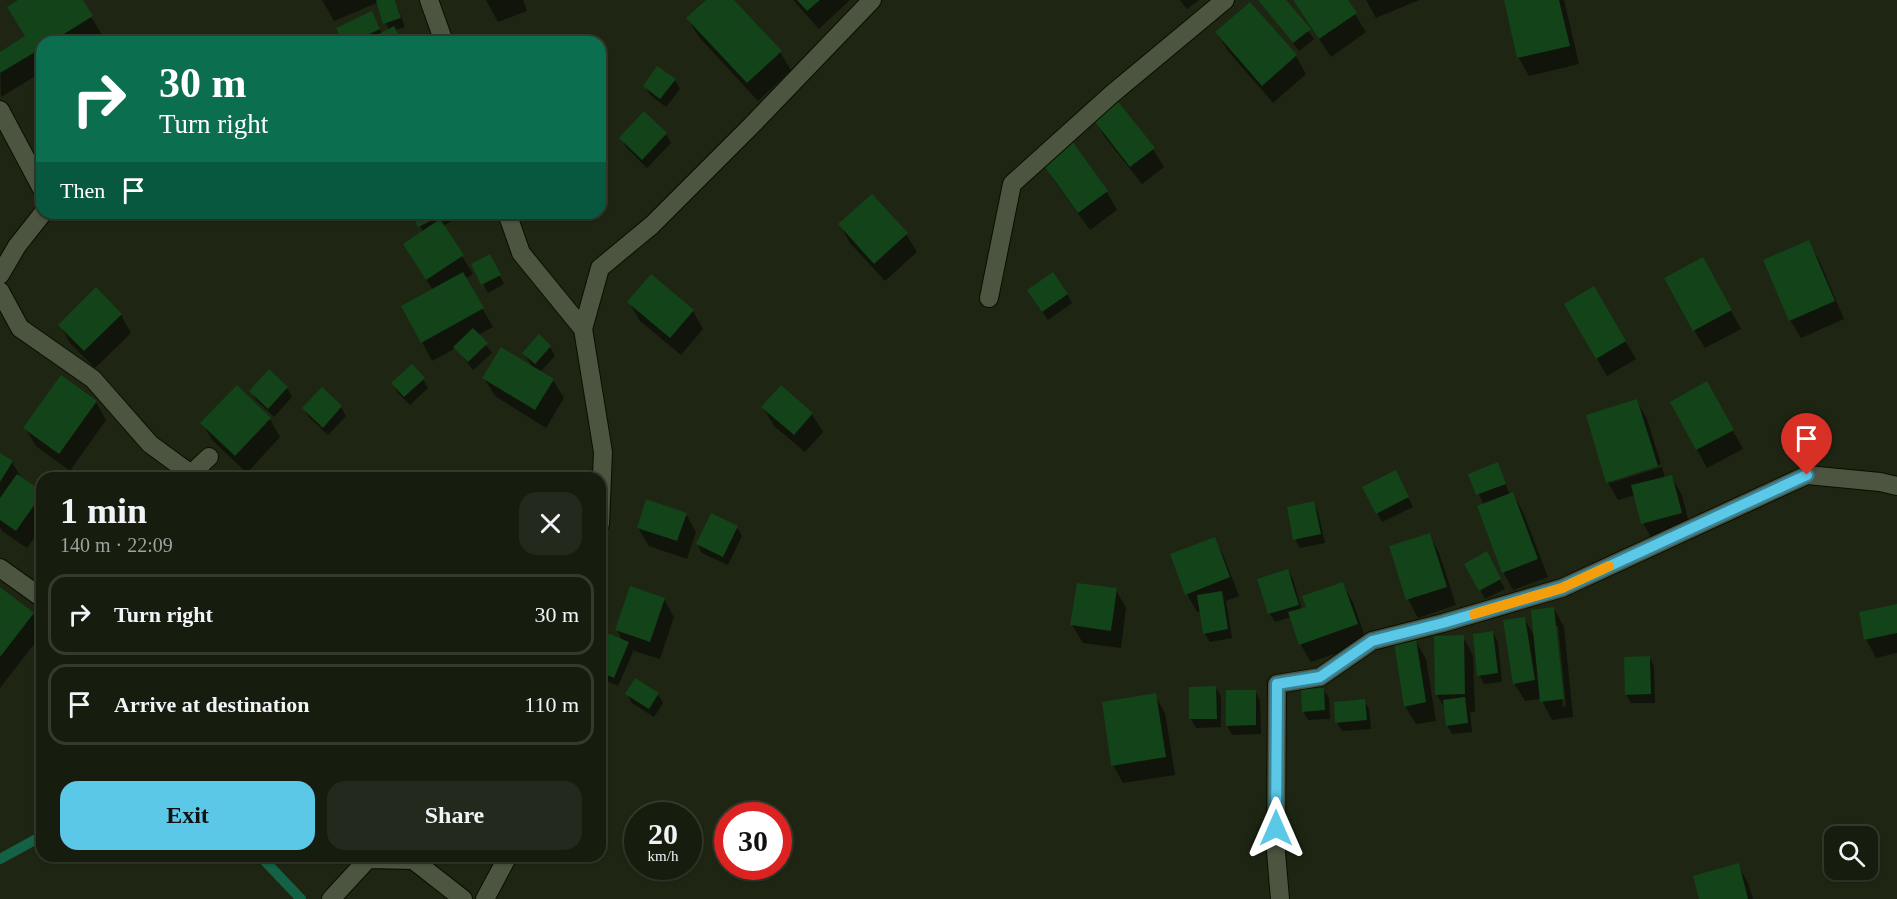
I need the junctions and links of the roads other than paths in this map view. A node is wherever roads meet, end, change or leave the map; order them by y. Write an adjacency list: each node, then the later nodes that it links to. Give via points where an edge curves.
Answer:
1 (429, 0): 4 (street)
2 (872, 0): 12 (street, via 652,225 600,268)
3 (1225, 0): 11 (street, via 1012,184)
4 (442, 36)
5 (0, 110): 6 (street)
6 (36, 178)
7 (38, 219): 9 (street)
8 (509, 219): 12 (street, via 521,253)
9 (0, 275)
10 (0, 291): 14 (street, via 20,328 93,379 150,444)
11 (989, 298)
12 (584, 329): 16 (street, via 603,452)
13 (209, 457): 15 (street)
14 (188, 472)
15 (193, 472)
16 (602, 472)
17 (1897, 486): 26 (street, via 1807,475 1562,588 1372,641 1320,677 1277,684 1276,852)
18 (0, 568): 19 (street)
19 (36, 594)
20 (364, 862): 23 (street)
21 (416, 862): 24 (street)
22 (505, 862): 25 (street)
23 (331, 899)
24 (463, 899)
25 (485, 899)
26 (1280, 899)

